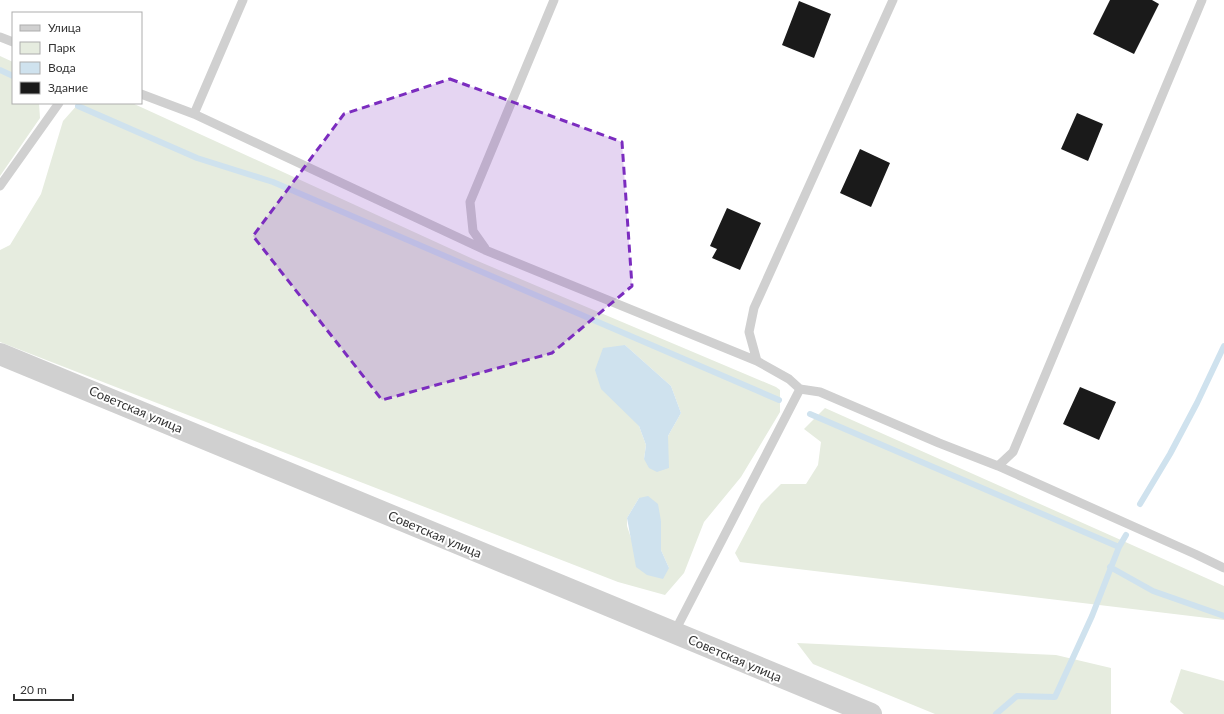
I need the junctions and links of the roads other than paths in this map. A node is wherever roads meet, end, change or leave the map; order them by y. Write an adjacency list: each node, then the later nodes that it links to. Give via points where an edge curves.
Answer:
1 (243, 0): 9 (lane)
2 (554, 0): 11 (lane, via 470,202 473,231)
3 (893, 0): 13 (lane, via 754,308 749,332)
4 (1202, 0): 15 (lane, via 1013,452)
5 (0, 37): 6 (lane)
6 (12, 42)
7 (142, 94): 9 (lane)
8 (58, 104): 10 (lane)
9 (194, 114): 11 (lane)
10 (0, 186)
11 (485, 250): 13 (lane)
12 (0, 354): 17 (street, Советская улица)
13 (757, 361): 14 (lane, via 789,379)
14 (800, 389): 15 (lane, via 820,392); 17 (lane)
15 (998, 466): 16 (lane)
16 (1224, 568)
17 (674, 633): 18 (street, Советская улица)
18 (871, 714)

